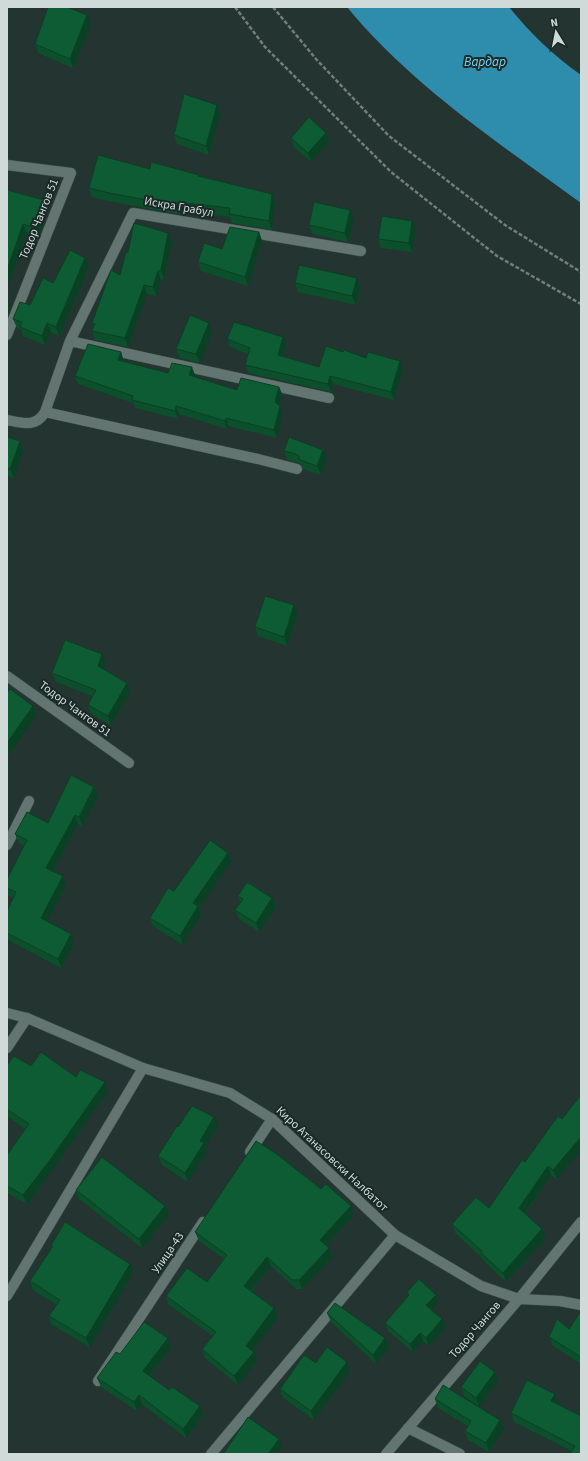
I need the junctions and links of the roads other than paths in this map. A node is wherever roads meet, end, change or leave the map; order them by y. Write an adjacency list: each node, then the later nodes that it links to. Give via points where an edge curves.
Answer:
1 (7, 165): 3 (street, Тодор Чангов 51, via 71,173)
2 (361, 251): 4 (street, Искра Грабул, via 133,212)
3 (7, 335)
4 (70, 341): 5 (street); 6 (street, Искра Грабул)
5 (329, 398)
6 (45, 412): 7 (street, via 37,421 23,423); 8 (street)
7 (7, 420)
8 (297, 470)
9 (7, 676): 10 (street, Тодор Чангов 51)
10 (129, 763)
11 (29, 802): 12 (street)
12 (7, 845)
13 (7, 1012): 14 (street, Киро Атанасовски Налбатот)
14 (27, 1018): 15 (street); 16 (street, Киро Атанасовски Налбатот)
15 (7, 1048)
16 (144, 1068): 17 (street, Киро Атанасовски Налбатот, via 230,1094); 22 (street)
17 (272, 1119): 18 (street); 21 (street, Киро Атанасовски Налбатот)
18 (246, 1158)
19 (207, 1217): 25 (street, Улица-43)
20 (581, 1222): 23 (street, Тодор Чангов)
21 (395, 1235): 23 (street, Киро Атанасовски Налбатот, via 481,1286); 27 (street)
22 (7, 1296)
23 (519, 1299): 24 (street, Киро Атанасовски Налбатот); 26 (street, Тодор Чангов)
24 (581, 1305)
25 (98, 1381)
26 (408, 1428): 28 (street, Тодор Чангов); 29 (street)
27 (211, 1454)
28 (386, 1454)
29 (460, 1454)

